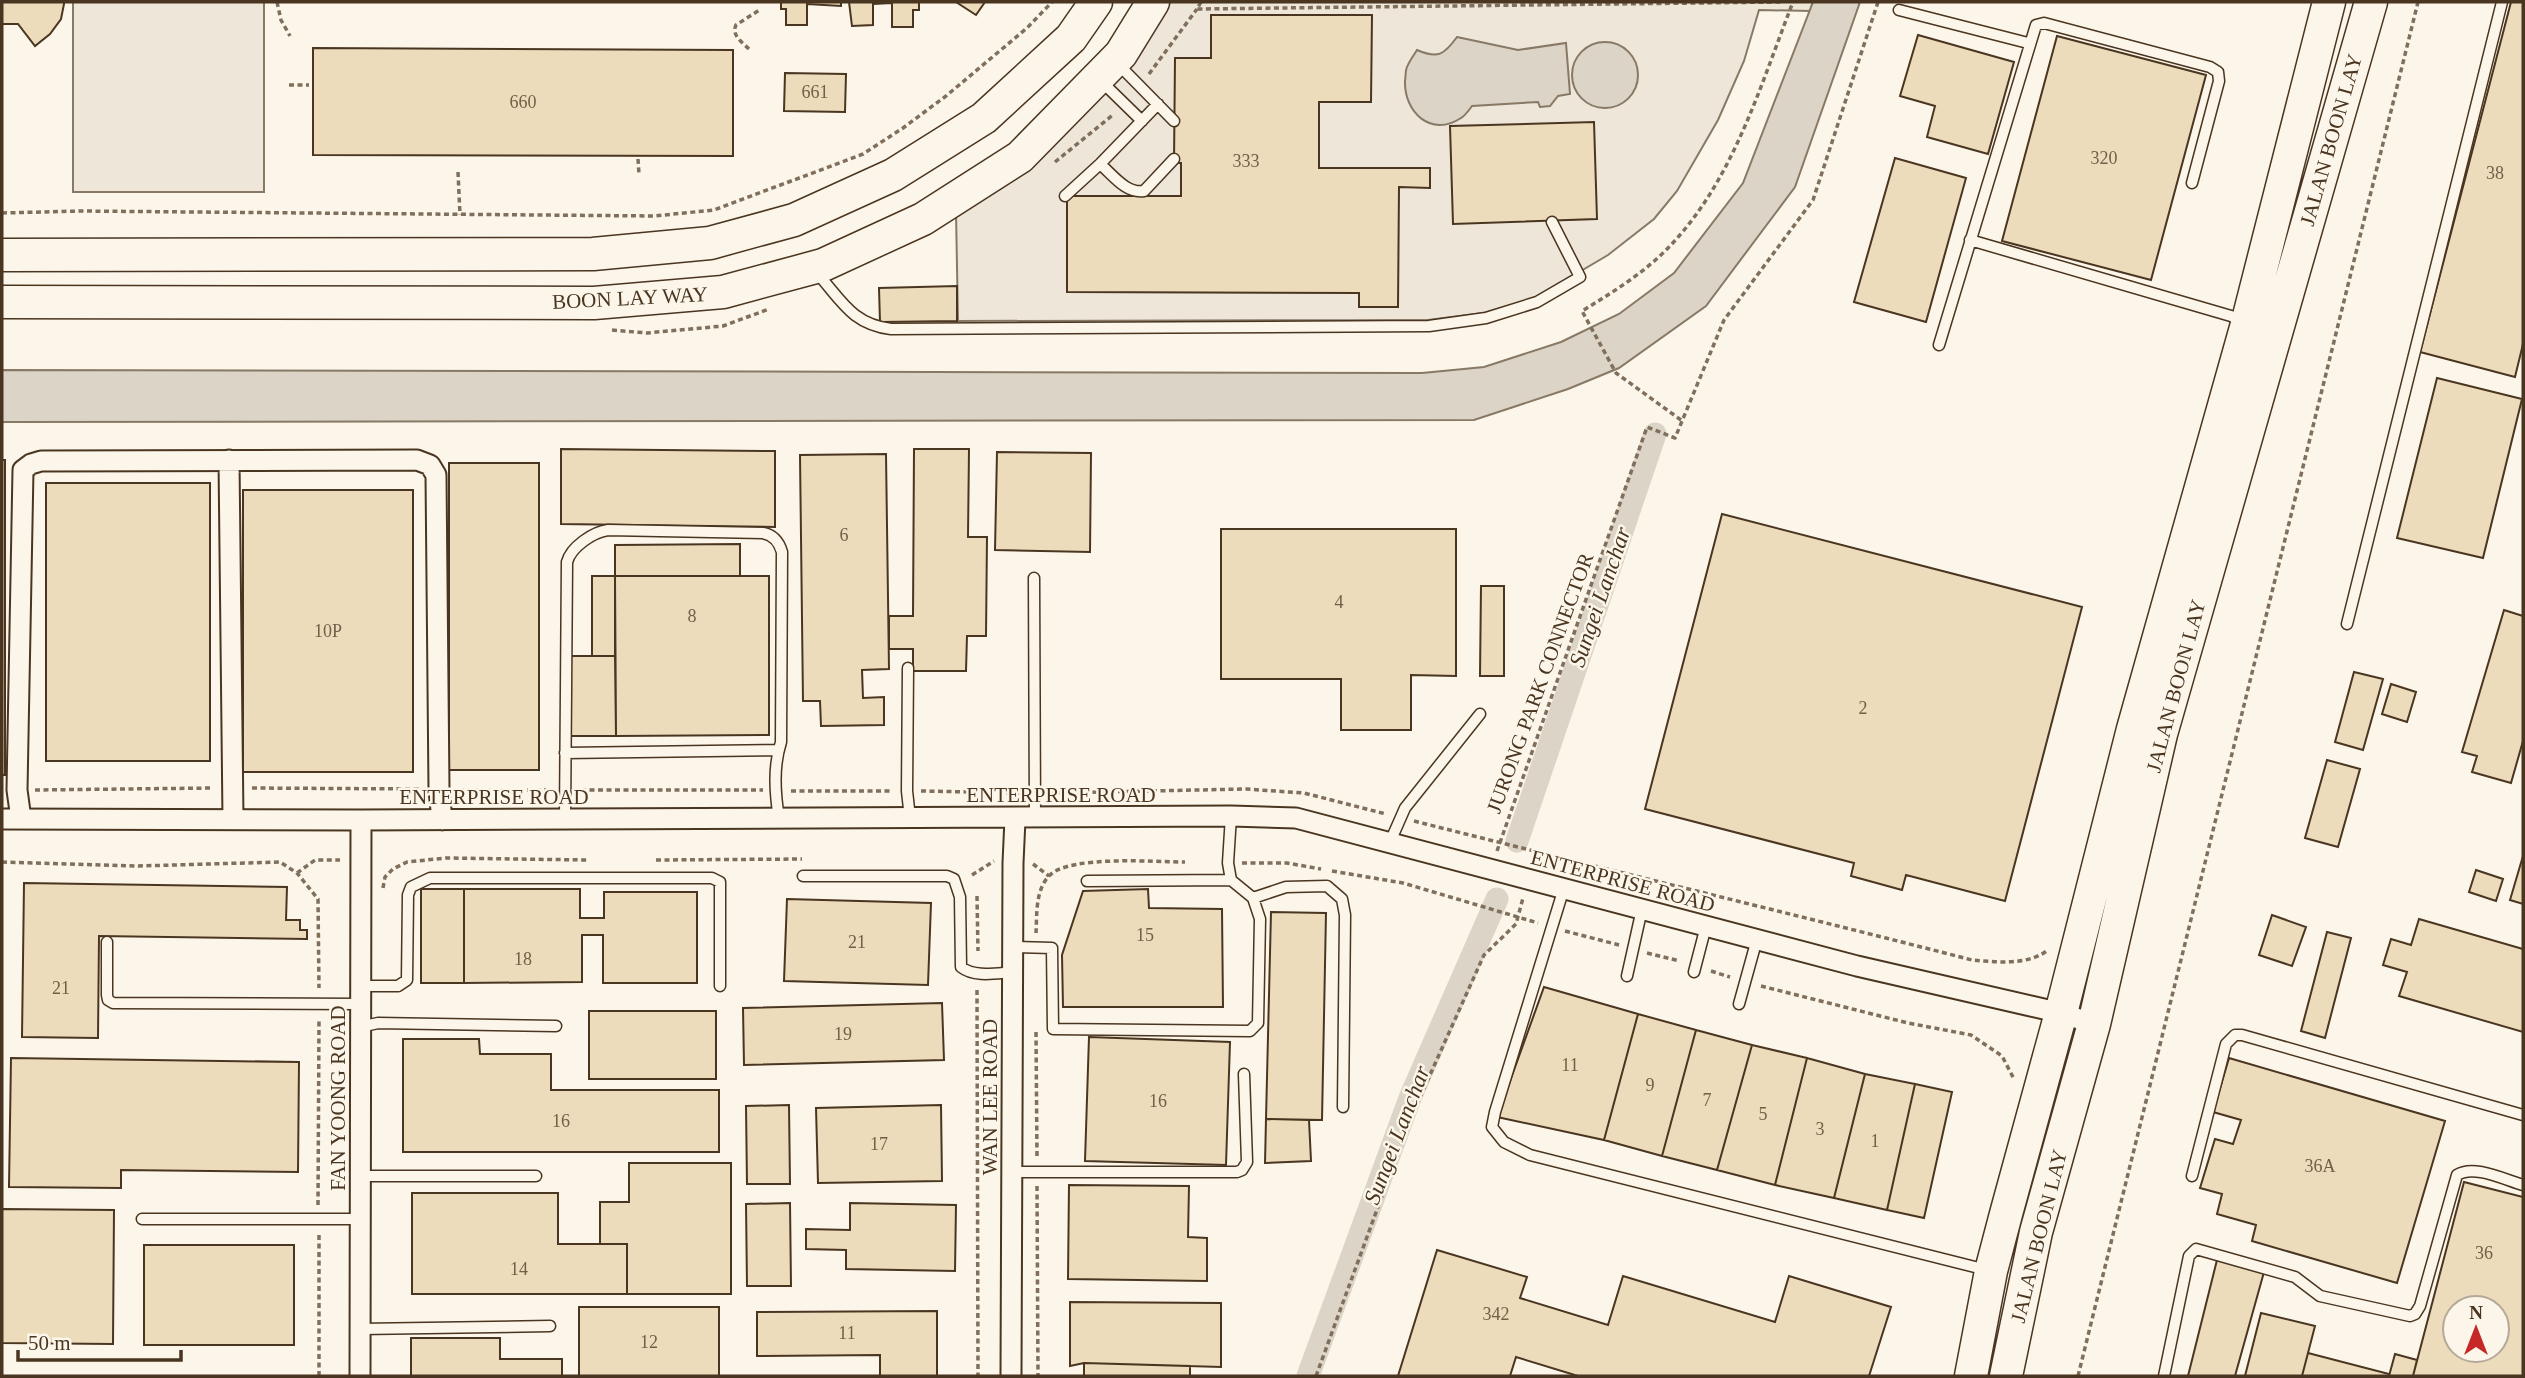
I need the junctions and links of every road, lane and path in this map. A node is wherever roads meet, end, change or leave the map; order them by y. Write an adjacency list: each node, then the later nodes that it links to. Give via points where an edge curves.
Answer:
1 (277, 2): 15 (path)
2 (1052, 2): 32 (path, via 1027,28 903,128 863,154 760,194 715,210 654,215)
3 (1096, 2): 35 (main road, via 1071,38 984,118 893,176 794,220 710,243 593,254)
4 (1153, 2): 18 (main road, BOON LAY WAY)
5 (1201, 2): 6 (path, via 1197,9)
6 (1782, 2)
7 (1793, 2): 40 (path, via 1743,130 1698,211 1655,261 1583,311 1616,373)
8 (1878, 2): 40 (path, via 1813,200 1724,320)
9 (2329, 2): 38 (main road, JALAN BOON LAY)
10 (2371, 2): 101 (main road, JALAN BOON LAY, via 2161,734)
11 (2418, 2): 129 (path)
12 (2501, 2): 43 (lane)
13 (761, 9): 17 (path, via 734,29)
14 (1899, 10): 16 (lane)
15 (290, 36)
16 (2028, 43): 29 (lane, via 2036,25 2044,23 2216,70 2218,81); 34 (lane)
17 (749, 49)
18 (1107, 69): 21 (lane); 22 (lane); 36 (main road, BOON LAY WAY, via 1020,157 923,219)
19 (289, 85): 20 (path)
20 (309, 85)
21 (1158, 104): 22 (lane); 23 (lane)
22 (1142, 121): 26 (lane)
23 (1174, 121)
24 (638, 159): 28 (path)
25 (1174, 159): 26 (lane, via 1144,191 1137,192)
26 (1100, 164): 30 (lane)
27 (458, 172): 32 (path)
28 (639, 174)
29 (2192, 183)
30 (1065, 196)
31 (2, 212): 32 (path)
32 (460, 215)
33 (1552, 222): 36 (lane, via 1580,277 1537,302 1486,318 1429,326 891,330 855,317)
34 (1970, 240): 38 (lane); 39 (lane)
35 (2, 255)
36 (813, 268): 37 (main road, BOON LAY WAY, via 723,292 594,303)
37 (2, 302)
38 (2247, 324): 100 (main road, JALAN BOON LAY, via 2133,729)
39 (1939, 345)
40 (1681, 420): 66 (path, JURONG PARK CONNECTOR, via 1675,438 1647,427)
41 (229, 460): 48 (street); 49 (street, via 41,461 23,470); 50 (street, via 417,460 430,465 436,475)
42 (1034, 578): 54 (lane)
43 (2347, 624)
44 (908, 668): 53 (lane)
45 (1480, 714): 56 (lane)
46 (778, 750): 47 (lane); 47 (lane, via 782,552 776,539 763,533 608,530 571,551 567,562); 52 (lane)
47 (565, 752): 51 (lane)
48 (233, 788): 49 (path); 50 (path); 58 (street)
49 (17, 790): 57 (street)
50 (439, 790): 51 (path); 64 (street)
51 (565, 790): 52 (path); 59 (lane)
52 (775, 790): 53 (path); 60 (lane)
53 (907, 791): 54 (path); 61 (lane)
54 (1033, 793): 56 (path, via 1246,789 1304,793); 62 (lane)
55 (1231, 816): 62 (street, ENTERPRISE ROAD); 65 (street, ENTERPRISE ROAD, via 1296,818); 72 (lane)
56 (1400, 818): 65 (lane); 66 (path)
57 (11, 819): 58 (street, ENTERPRISE ROAD)
58 (233, 819): 63 (street, ENTERPRISE ROAD)
59 (565, 819): 60 (street, ENTERPRISE ROAD); 64 (street, ENTERPRISE ROAD)
60 (779, 819): 61 (street, ENTERPRISE ROAD)
61 (910, 819): 62 (street, ENTERPRISE ROAD)
62 (1025, 819): 88 (street, WAN LEE ROAD)
63 (361, 820): 64 (street, ENTERPRISE ROAD); 97 (street, FAN YOONG ROAD)
64 (442, 820)
65 (1390, 842): 78 (street, ENTERPRISE ROAD)
66 (1500, 843): 87 (path, JURONG PARK CONNECTOR, via 1972,960 2018,960 2044,954)
67 (802, 859): 69 (path)
68 (594, 860): 73 (path, via 430,859)
69 (649, 860)
70 (2, 862): 98 (path, via 285,864 318,899)
71 (1189, 863): 89 (path, via 1097,862 1065,867 1049,876 1037,902)
72 (1228, 863): 76 (lane); 82 (path, via 1287,863 1403,883)
73 (393, 869)
74 (972, 874): 93 (path, via 979,901)
75 (803, 876): 93 (lane, via 938,874 954,879 960,897 959,961 966,971)
76 (1231, 880): 77 (lane); 80 (lane)
77 (1087, 881)
78 (1564, 888): 81 (street, ENTERPRISE ROAD); 84 (lane)
79 (1523, 897): 82 (path)
80 (1253, 898): 89 (lane, via 1260,919 1258,1023 1250,1031 1053,1029 1052,948); 107 (lane, via 1286,887 1327,886 1342,899)
81 (1642, 909): 83 (street, ENTERPRISE ROAD); 90 (lane)
82 (1518, 916): 84 (path); 126 (path, via 1516,924 1484,955 1417,1104)
83 (1706, 926): 85 (street, ENTERPRISE ROAD); 91 (lane)
84 (1552, 928): 90 (path); 118 (lane, via 1495,1112 1492,1127 1504,1142 1530,1155)
85 (1757, 939): 95 (lane); 100 (street, ENTERPRISE ROAD)
86 (107, 942): 98 (lane, via 107,995 113,1003)
87 (2056, 944)
88 (1014, 947): 89 (lane); 92 (street, WAN LEE ROAD)
89 (1036, 947)
90 (1633, 949): 91 (path); 94 (lane)
91 (1695, 969): 95 (path)
92 (1014, 972): 93 (lane); 109 (street, WAN LEE ROAD)
93 (977, 973): 123 (path)
94 (1627, 976)
95 (1745, 982): 99 (lane); 106 (path, via 1971,1035 2002,1056)
96 (720, 986): 97 (lane, via 720,882 712,878 430,878 411,887 408,895 407,980)
97 (360, 995): 98 (lane); 103 (street, FAN YOONG ROAD)
98 (319, 1004): 116 (path)
99 (1739, 1004)
100 (2061, 1013): 101 (street, ENTERPRISE ROAD); 118 (main road, JALAN BOON LAY)
101 (2094, 1024): 128 (main road, JALAN BOON LAY, via 2036,1232)
102 (556, 1026): 103 (lane, via 377,1023)
103 (360, 1027): 111 (street, FAN YOONG ROAD)
104 (1036, 1027): 110 (path)
105 (1244, 1074): 110 (lane, via 1247,1162 1242,1170)
106 (2016, 1082)
107 (1342, 1107)
108 (2523, 1115): 113 (lane, via 2235,1035 2226,1044)
109 (1013, 1172): 110 (lane); 124 (street, WAN LEE ROAD)
110 (1037, 1172): 125 (path)
111 (360, 1176): 112 (lane); 117 (street, FAN YOONG ROAD)
112 (536, 1176)
113 (2192, 1176)
114 (2523, 1185): 130 (lane, via 2477,1172 2457,1175 2420,1306 2410,1316 2320,1296 2295,1277 2196,1249 2189,1256)
115 (142, 1219): 116 (lane)
116 (318, 1219): 117 (lane); 121 (path)
117 (360, 1219): 120 (street, FAN YOONG ROAD)
118 (1991, 1271): 127 (main road, JALAN BOON LAY)
119 (550, 1326): 120 (lane)
120 (360, 1329): 122 (street, FAN YOONG ROAD)
121 (319, 1376)
122 (360, 1376)
123 (978, 1376)
124 (1012, 1376)
125 (1038, 1376)
126 (1316, 1376)
127 (1971, 1376)
128 (2006, 1376)
129 (2078, 1376)
130 (2164, 1376)

